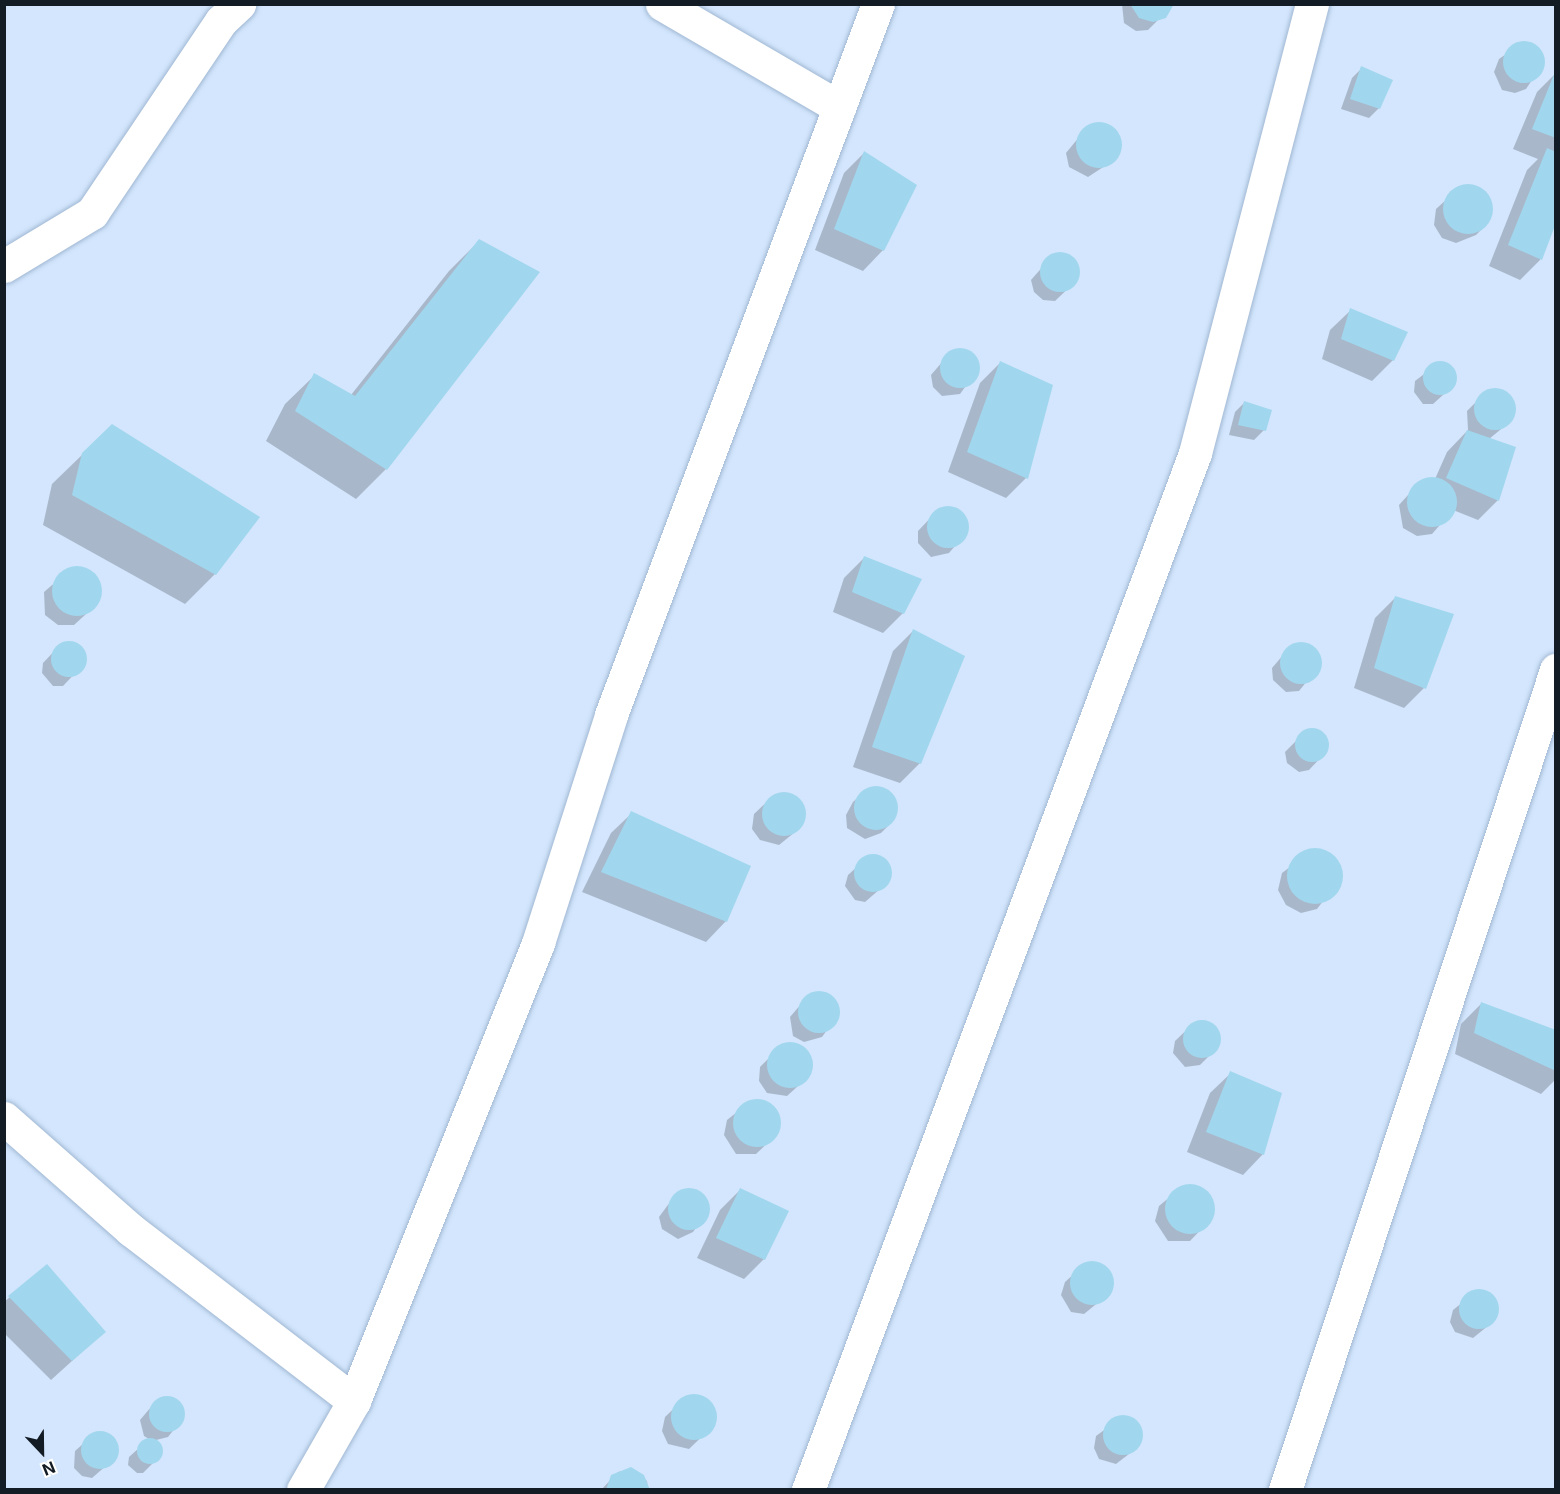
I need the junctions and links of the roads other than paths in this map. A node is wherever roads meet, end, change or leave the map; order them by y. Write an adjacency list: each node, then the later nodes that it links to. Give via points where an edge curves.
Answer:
1 (239, 4): 6 (street, via 221,21 92,213)
2 (663, 4): 5 (street)
3 (878, 4): 5 (street)
4 (1312, 4): 11 (street, via 1195,453)
5 (839, 107): 9 (street, via 611,715 538,943)
6 (4, 266)
7 (1556, 670): 12 (street)
8 (4, 1118): 9 (street, via 131,1230)
9 (354, 1401): 10 (street)
10 (303, 1490)
11 (808, 1490)
12 (1284, 1490)

